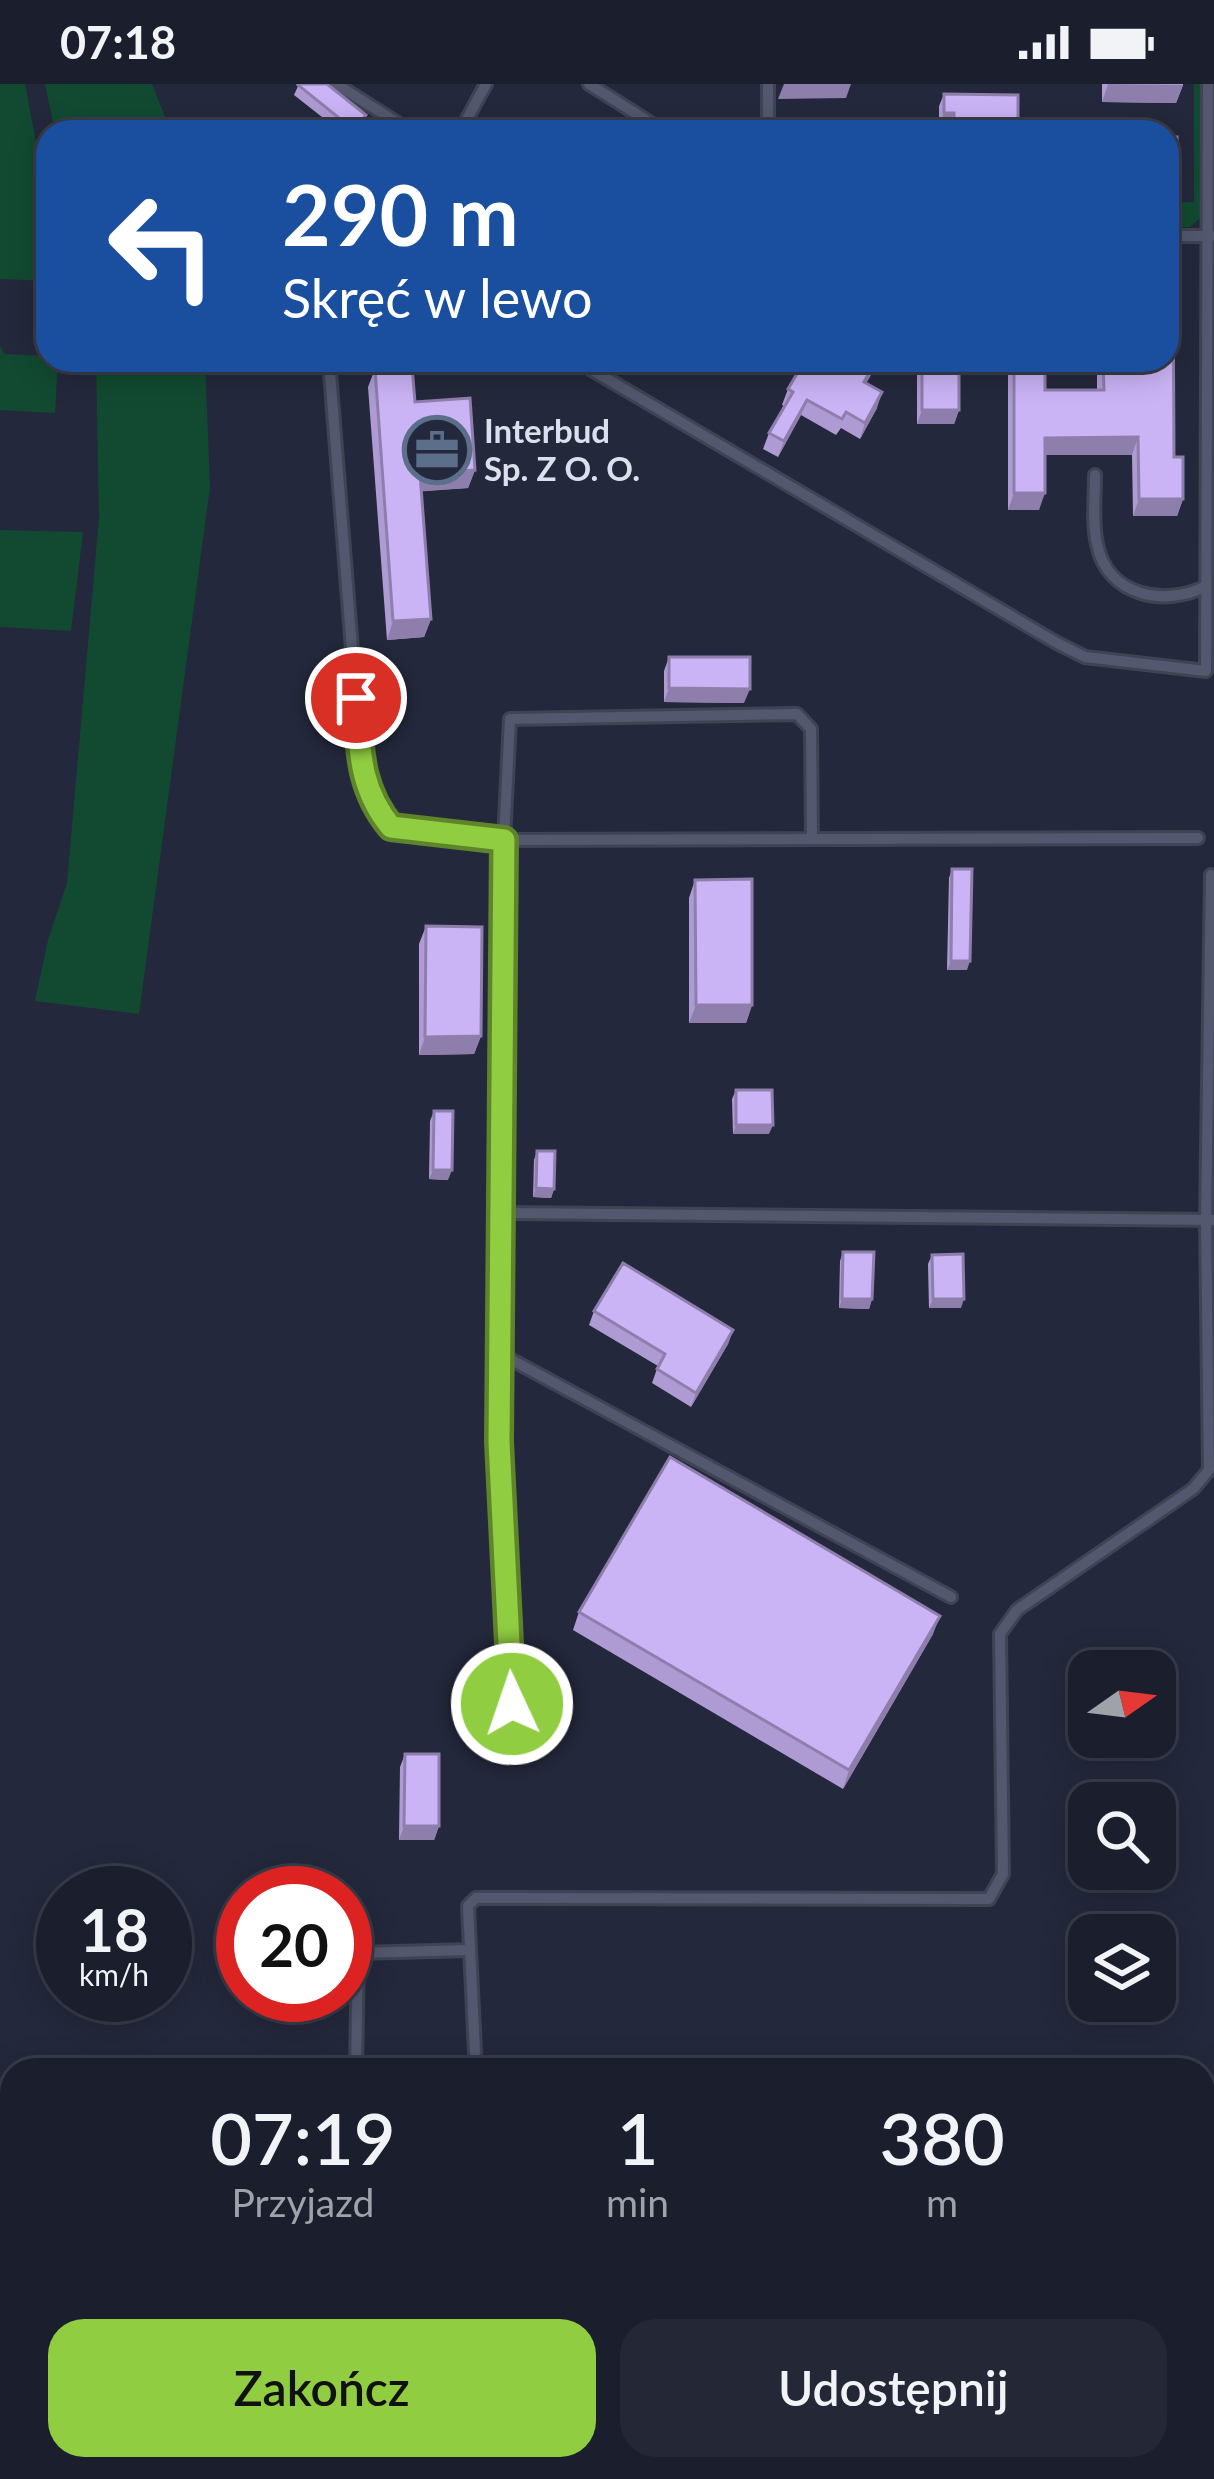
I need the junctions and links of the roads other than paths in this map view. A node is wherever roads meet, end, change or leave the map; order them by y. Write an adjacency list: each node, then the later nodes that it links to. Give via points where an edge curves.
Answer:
1 (336, 84): 6 (lane)
2 (486, 84): 7 (lane)
3 (589, 84): 8 (lane)
4 (768, 84): 9 (lane)
5 (1208, 84): 11 (lane)
6 (393, 120)
7 (466, 120)
8 (646, 120)
9 (768, 120)
10 (1179, 236): 11 (lane)
11 (1211, 236): 15 (lane)
12 (331, 372): 18 (lane, via 361,762 373,805 391,827)
13 (596, 372): 15 (lane, via 1085,657 1206,671)
14 (1095, 475): 15 (lane, via 1096,544 1112,574 1156,598)
15 (1206, 586)
16 (1198, 838): 17 (lane)
17 (812, 839): 18 (lane); 18 (lane, via 811,730 797,714 510,719)
18 (504, 840): 20 (lane)
19 (1211, 875): 21 (lane)
20 (501, 1213): 21 (lane); 22 (lane)
21 (1210, 1220): 25 (lane, via 1208,1470 1193,1489 1017,1610 1000,1634 1003,1874 989,1899 476,1898 468,1906)
22 (500, 1353): 23 (lane); 24 (lane)
23 (951, 1597)
24 (512, 1704)
25 (470, 1950): 26 (lane); 27 (lane, via 358,1954)
26 (476, 2052)
27 (356, 2058)

